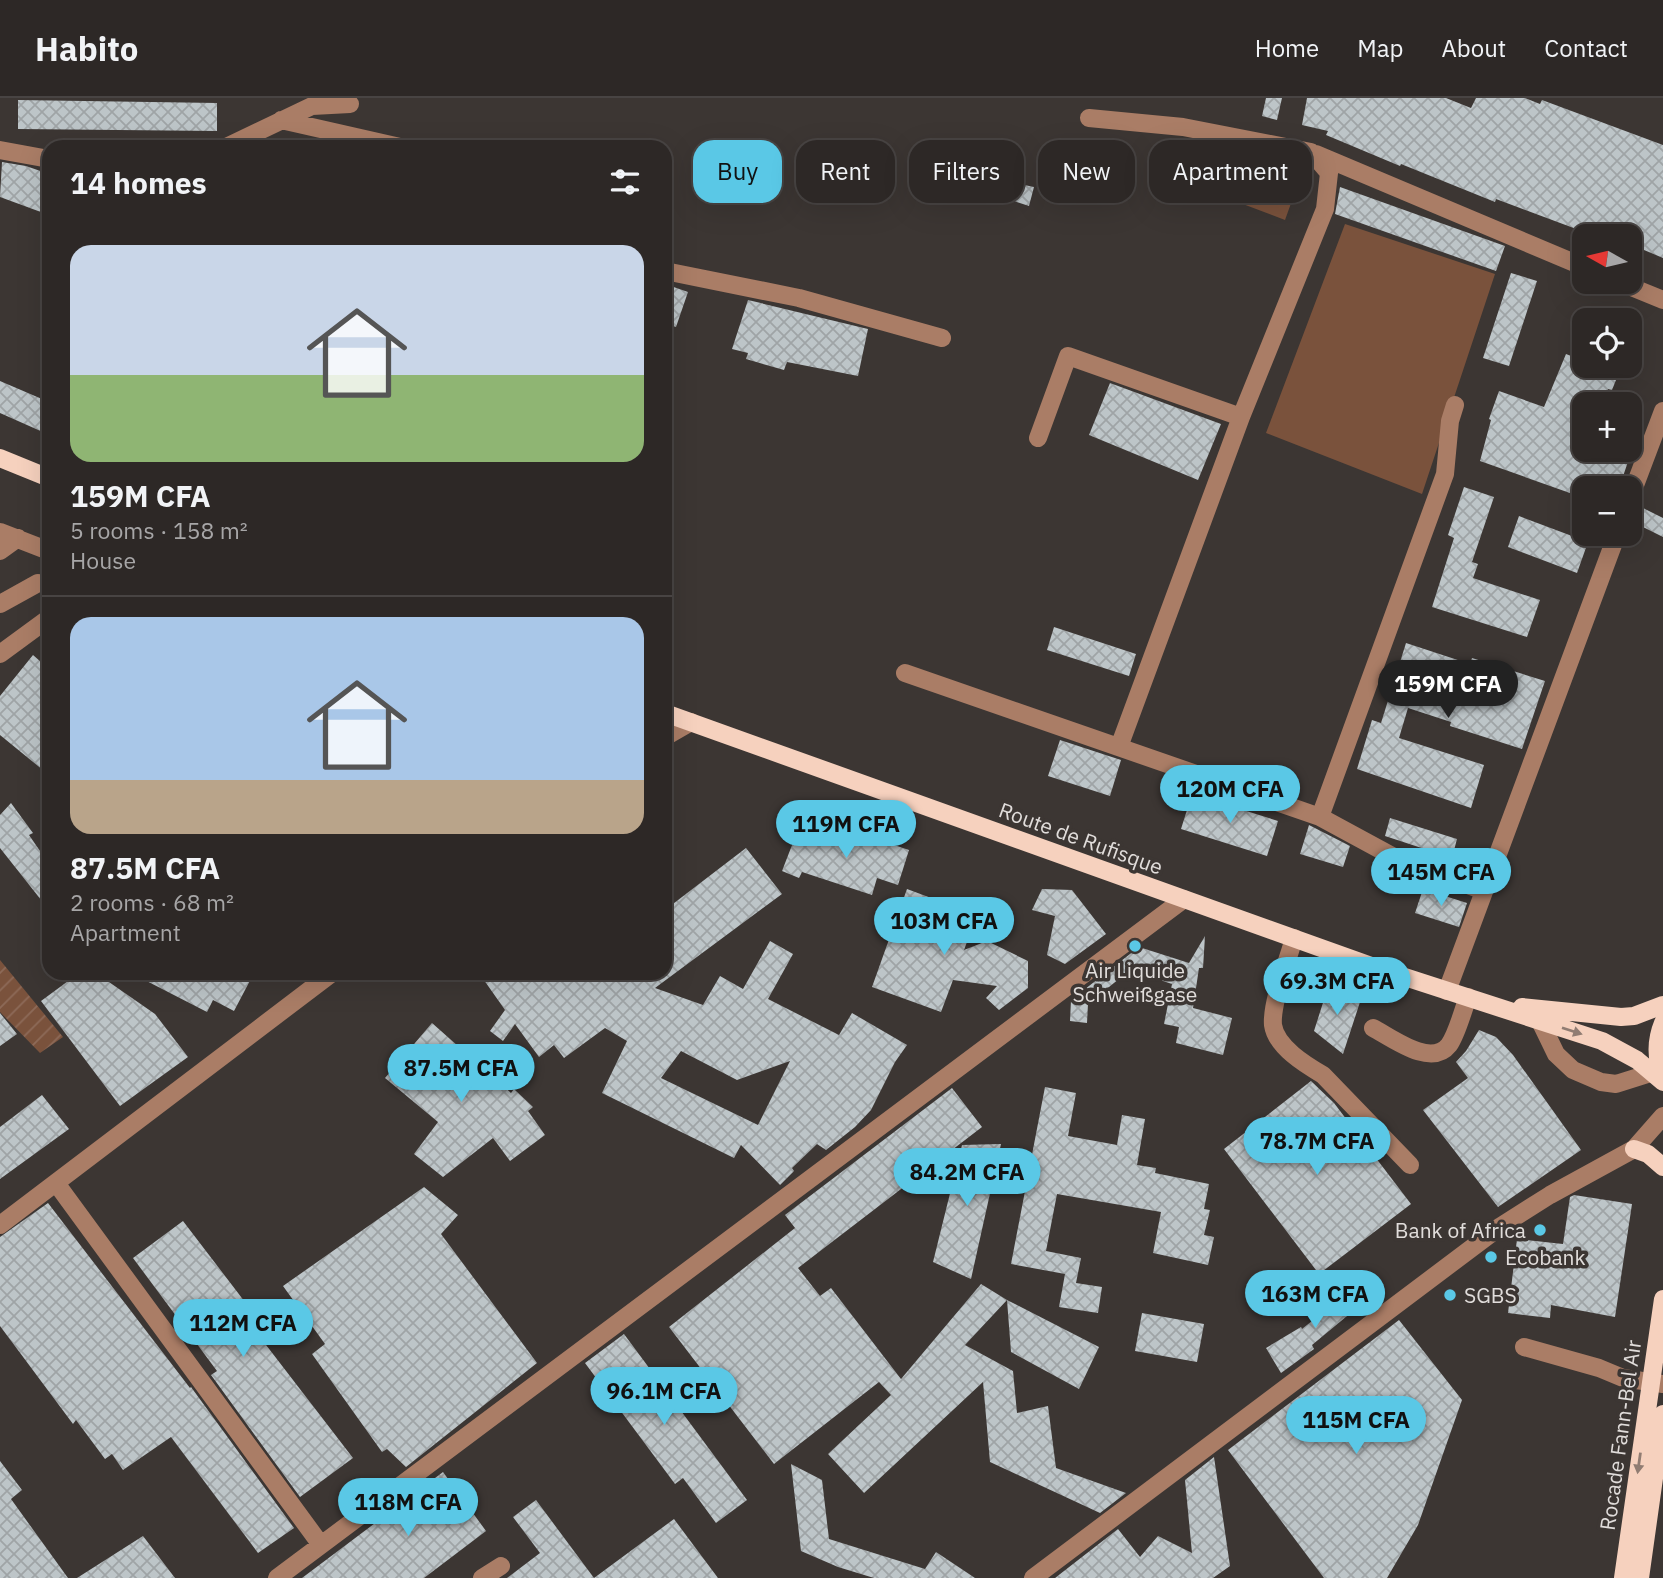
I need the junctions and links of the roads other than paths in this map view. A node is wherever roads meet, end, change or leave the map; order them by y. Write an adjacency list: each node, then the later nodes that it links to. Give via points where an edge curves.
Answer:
1 (350, 104): 3 (street, via 312,106)
2 (1089, 118): 6 (street, via 1184,127)
3 (281, 120): 4 (street); 5 (street)
4 (240, 140)
5 (369, 140)
6 (1250, 140)
7 (0, 150): 10 (street)
8 (1312, 152): 11 (street)
9 (1312, 153): 18 (street, via 1329,173 1325,209)
10 (42, 158)
11 (1572, 262)
12 (672, 272): 15 (street, via 799,298)
13 (1642, 291): 14 (street)
14 (1663, 300)
15 (942, 338)
16 (1455, 405): 37 (street, via 1445,474)
17 (1663, 411): 22 (street)
18 (1241, 417): 19 (street, via 1068,356); 36 (street)
19 (1038, 438)
20 (0, 458): 21 (main road)
21 (42, 475)
22 (1638, 476)
23 (0, 532): 24 (street)
24 (18, 538): 26 (street); 27 (street)
25 (1613, 546): 38 (street)
26 (42, 548)
27 (0, 551)
28 (38, 583): 29 (street)
29 (0, 604)
30 (42, 623): 31 (street)
31 (0, 654)
32 (905, 673): 36 (street)
33 (672, 715): 34 (main road, Route de Rufisque)
34 (691, 722): 35 (street); 39 (main road, Route de Rufisque)
35 (672, 733)
36 (1119, 747): 37 (street)
37 (1320, 817): 38 (street, via 1392,856)
38 (1484, 891): 42 (street)
39 (1184, 899): 40 (main road, Route de Rufisque); 59 (street)
40 (1294, 939): 42 (main road, Route de Rufisque); 51 (street, via 1277,1000 1273,1024 1277,1035 1323,1075)
41 (323, 980): 53 (street)
42 (1447, 991): 43 (main road, Route de Rufisque)
43 (1476, 999): 44 (main road, Route de Rufisque, via 1621,1017); 45 (main road, Route de Rufisque); 47 (street, via 1449,1045 1432,1055)
44 (1663, 1005)
45 (1540, 1021): 48 (main road, Route de Rufisque, one-way to 48, via 1602,1041); 48 (street, via 1556,1054 1573,1070 1616,1084)
46 (1663, 1023): 48 (main road, via 1657,1051)
47 (1373, 1028)
48 (1660, 1077)
49 (1663, 1116): 50 (street)
50 (1634, 1149): 52 (main road); 63 (street, via 1502,1226)
51 (1409, 1165)
52 (1663, 1167)
53 (56, 1183): 54 (street); 59 (street)
54 (0, 1224)
55 (1663, 1299): 57 (main road, Rocade Fann-Bel Air)
56 (1524, 1347): 57 (street, via 1623,1378)
57 (1657, 1383): 58 (main road, Rocade Fann-Bel Air)
58 (1659, 1418): 64 (main road, Rocade Fann-Bel Air, one-way to 64); 65 (main road, Rocade Fann-Bel Air)
59 (321, 1545): 61 (street)
60 (502, 1566): 62 (street)
61 (277, 1578)
62 (482, 1578)
63 (1033, 1578)
64 (1623, 1578)
65 (1640, 1578)

